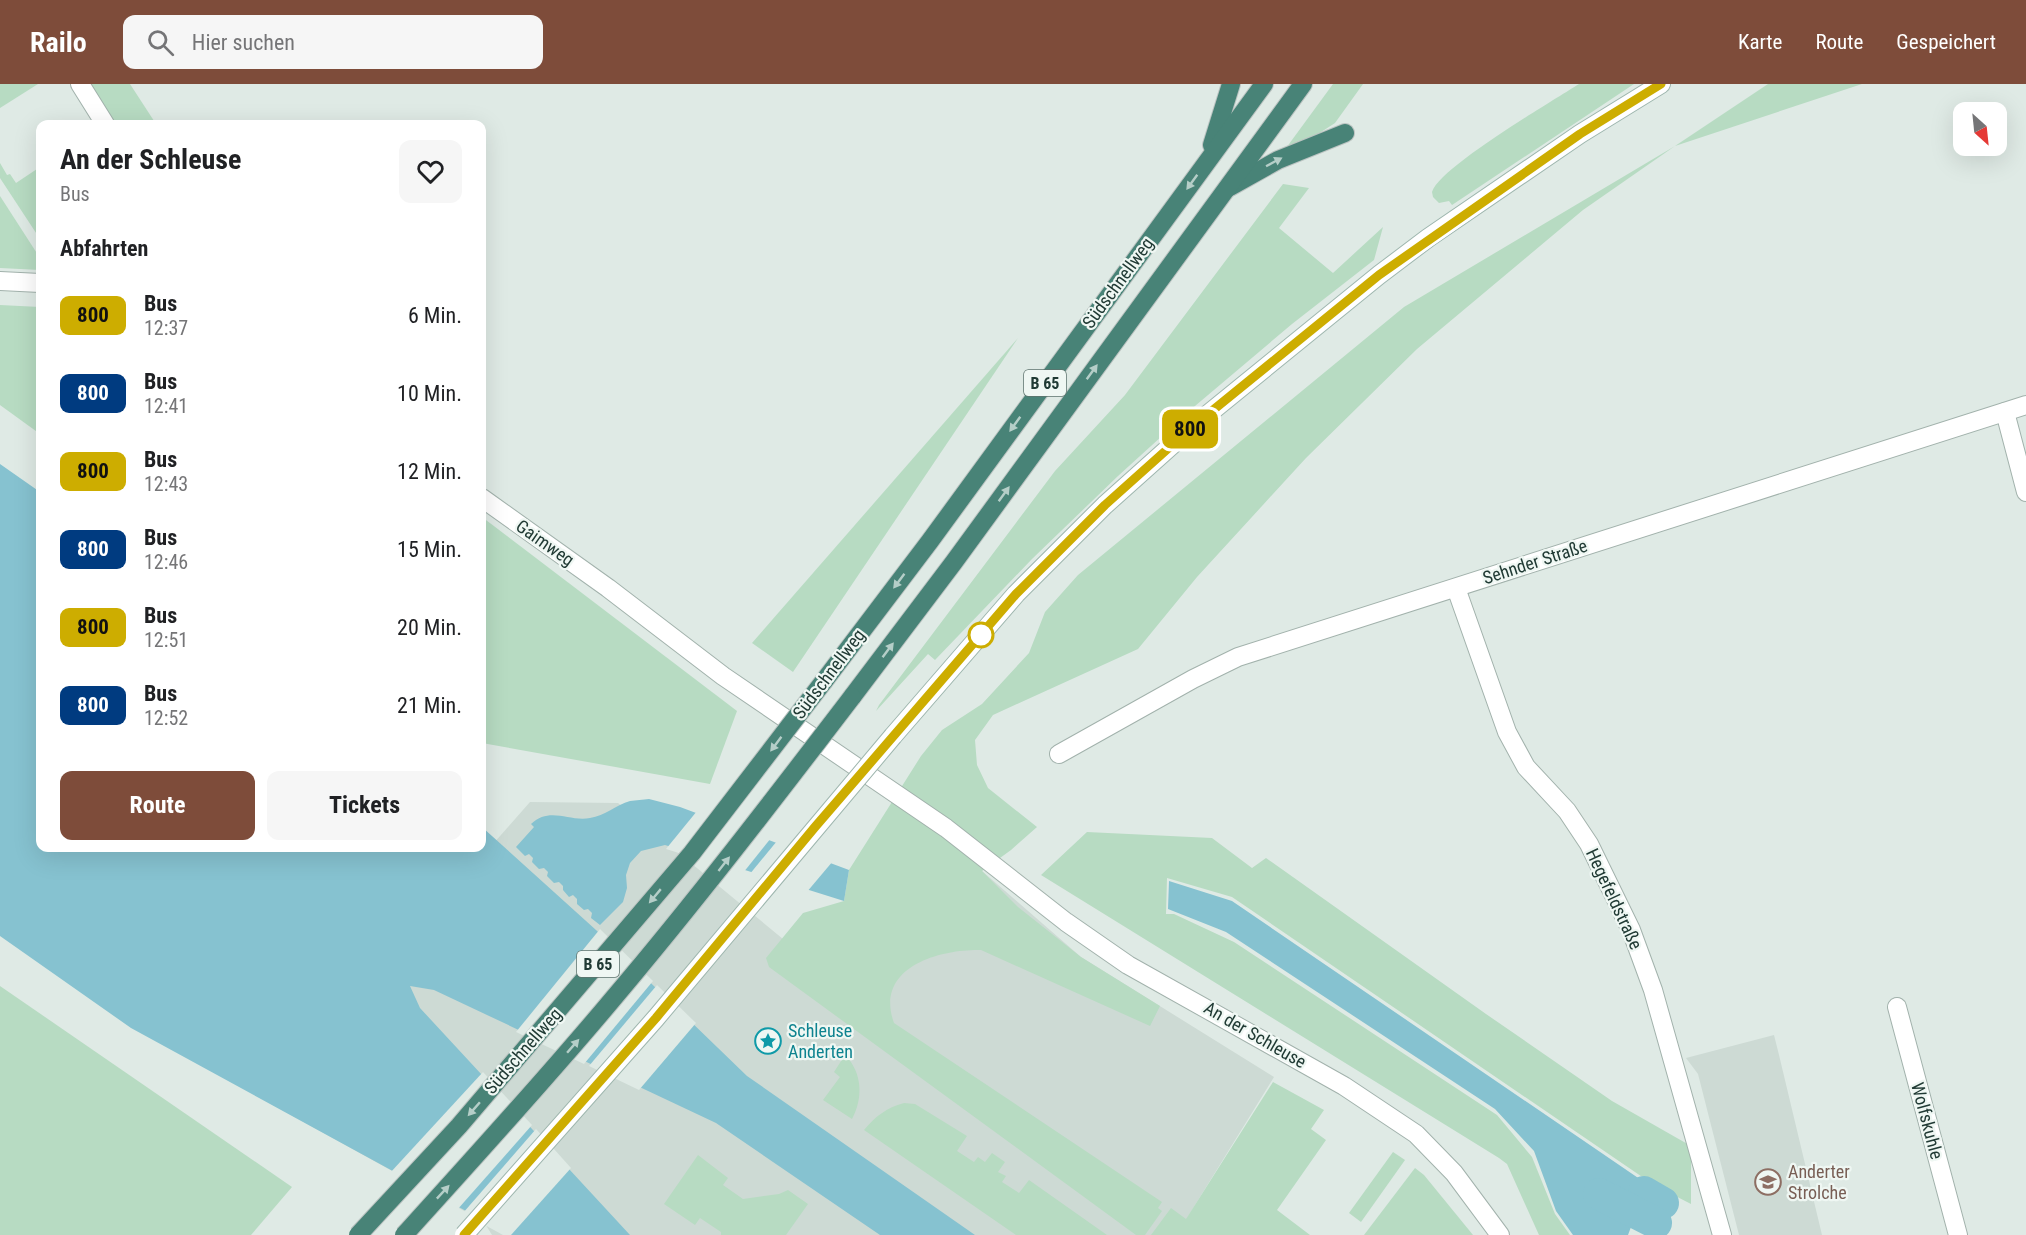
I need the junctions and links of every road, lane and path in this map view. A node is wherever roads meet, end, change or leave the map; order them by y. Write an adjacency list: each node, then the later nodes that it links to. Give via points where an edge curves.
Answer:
1 (80, 84): 6 (street)
2 (1231, 84): 8 (highway)
3 (1264, 84): 8 (highway, Südschnellweg / B 65)
4 (1303, 84): 9 (highway, Südschnellweg / B 65)
5 (1661, 84): 22 (street, bridge, via 1580,134 1412,250 1191,428 1105,505 1016,594 641,1035)
6 (102, 120)
7 (1345, 133): 9 (highway, one-way to 7, via 1278,160)
8 (1208, 160): 20 (highway, Südschnellweg / B 65, one-way to 20, bridge, via 930,542 741,789 459,1126)
9 (1224, 191): 21 (highway, Südschnellweg / B 65, one-way to 9, bridge, via 620,992 718,872 954,562)
10 (0, 281): 11 (street)
11 (36, 283)
12 (2026, 405): 13 (street, Sehnder Straße)
13 (2005, 412): 14 (street); 17 (street, Sehnder Straße)
14 (2026, 492)
15 (486, 501): 16 (street, Gaimweg)
16 (608, 588): 23 (street, An der Schleuse, via 723,676 946,828 1095,943 1344,1086 1416,1134 1454,1173)
17 (1456, 588): 18 (street, Sehnder Straße, via 1238,657); 24 (street, Hegefeldstraße, via 1507,732 1526,767 1568,812 1589,844 1631,930 1653,990)
18 (1059, 754)
19 (1897, 1007): 25 (street, Wolfskuhle)
20 (358, 1235)
21 (404, 1235)
22 (464, 1235)
23 (1500, 1235)
24 (1722, 1235)
25 (1958, 1235)

